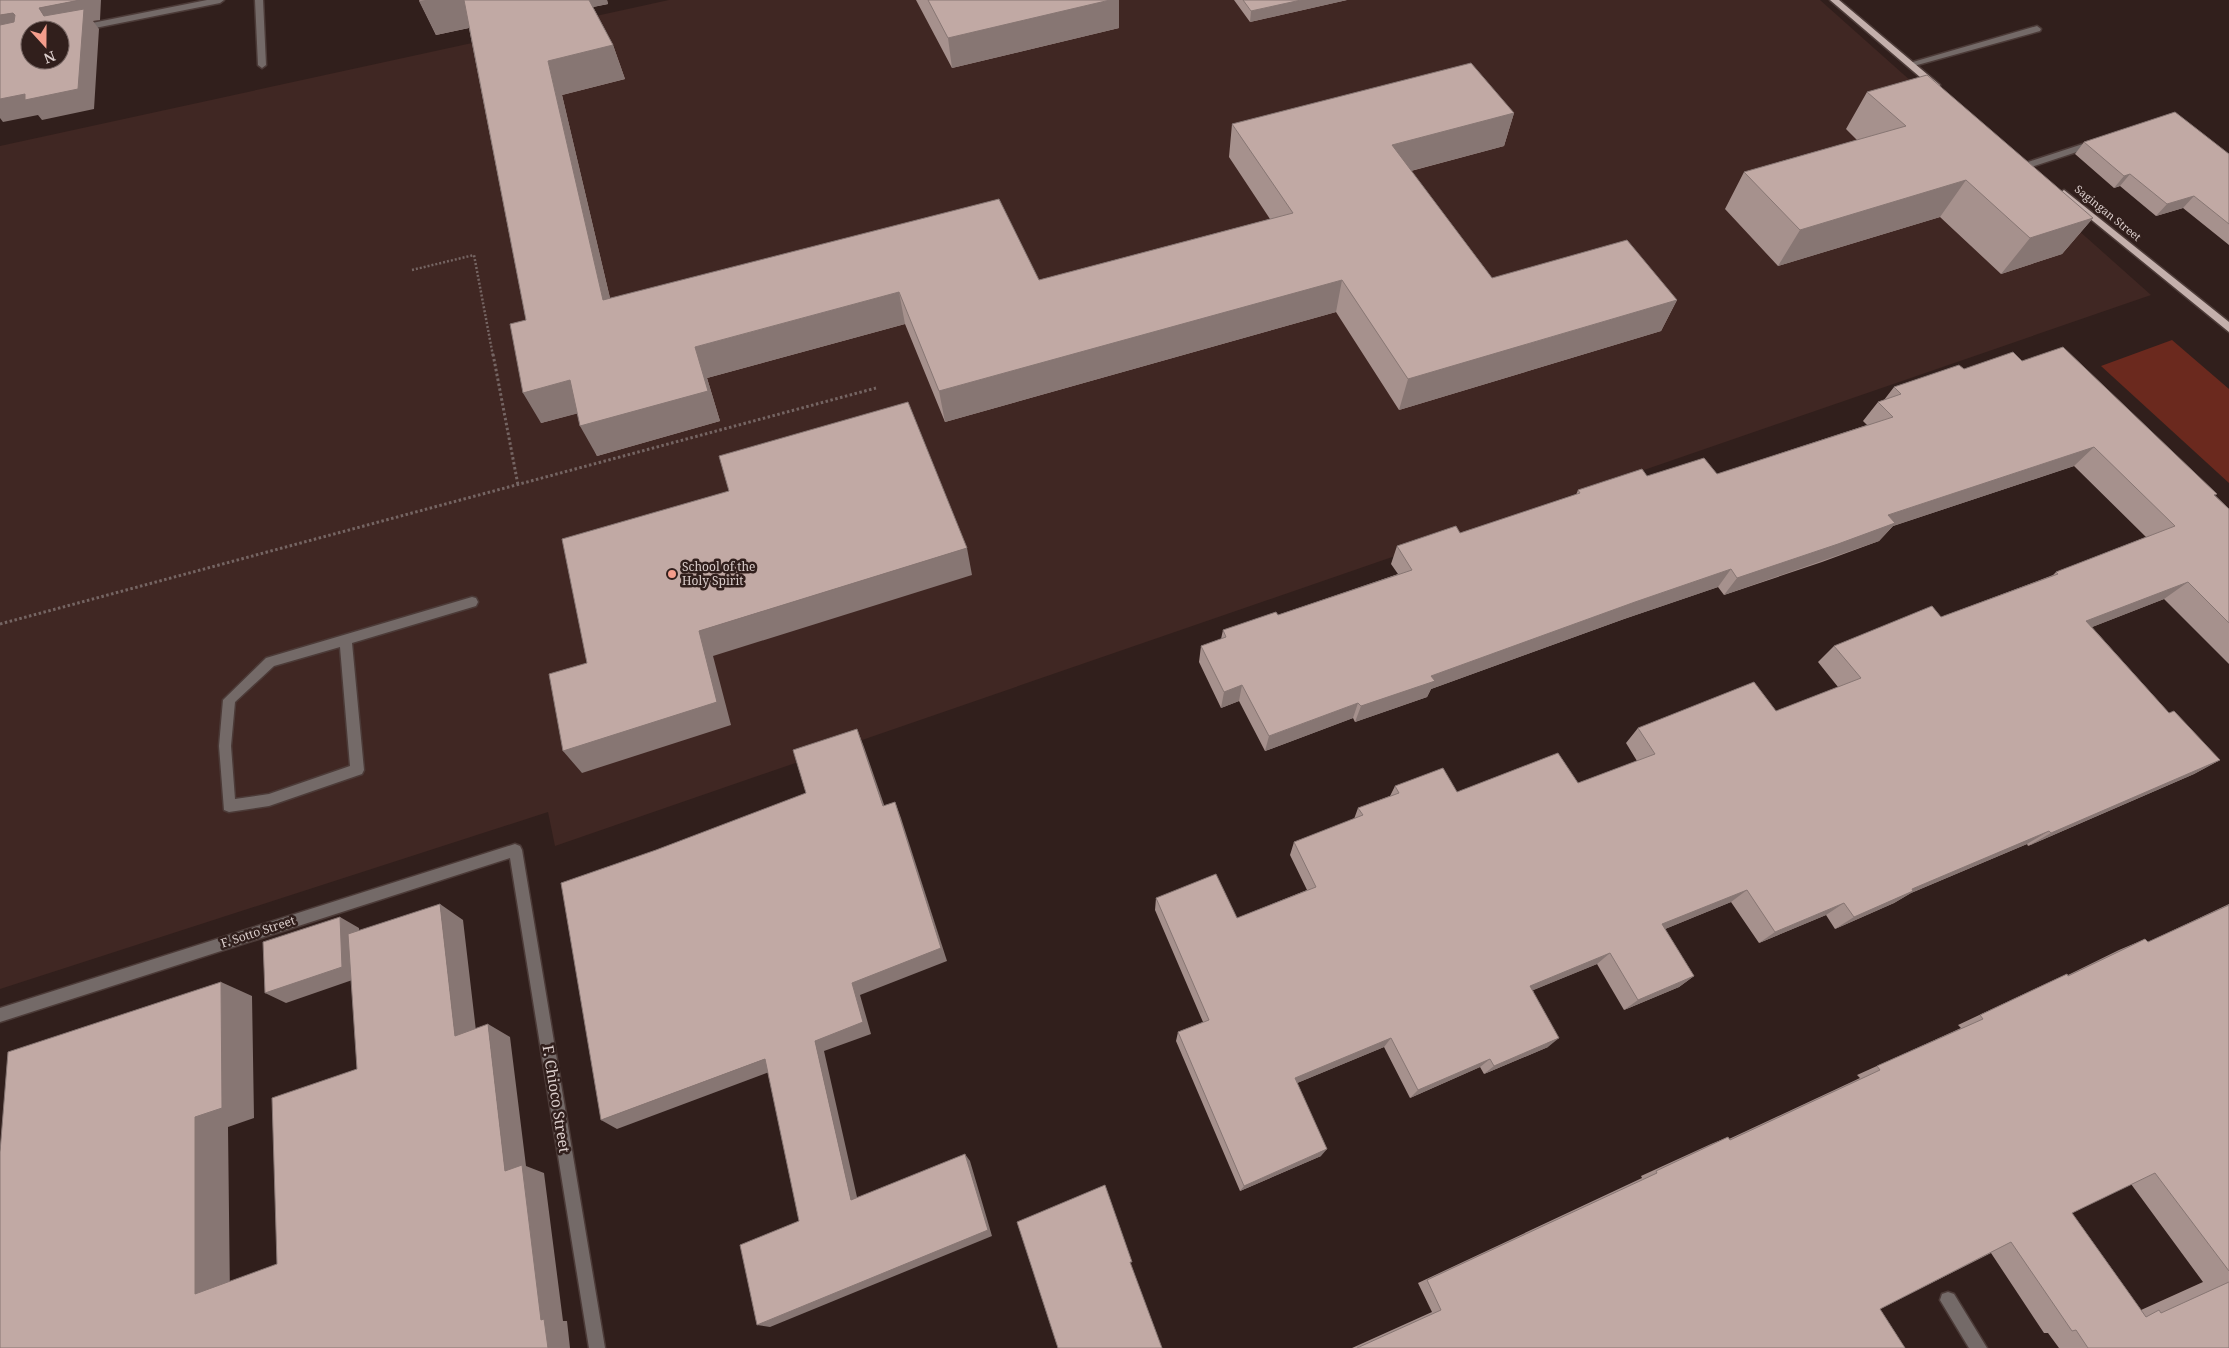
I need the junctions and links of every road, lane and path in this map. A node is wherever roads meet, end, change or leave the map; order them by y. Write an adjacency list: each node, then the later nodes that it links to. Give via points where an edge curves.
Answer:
1 (220, 0): 5 (street)
2 (259, 0): 7 (street)
3 (1834, 0): 6 (main road)
4 (2037, 29): 6 (street)
5 (70, 30)
6 (1910, 64): 8 (main road)
7 (262, 65)
8 (1947, 96)
9 (2106, 139): 10 (street)
10 (2028, 165)
11 (2059, 190): 13 (main road, Sagingan Street)
12 (412, 270): 15 (path, via 474,255)
13 (2229, 328)
14 (876, 388): 15 (path)
15 (518, 485): 17 (path)
16 (472, 602): 18 (street)
17 (0, 624)
18 (345, 639): 18 (street, via 270,662 229,700 225,746 229,806 269,800 358,770)
19 (515, 850): 20 (street, F. Sotto Street); 22 (street, F. Chioco Street)
20 (0, 1015)
21 (1948, 1300): 23 (street)
22 (597, 1348)
23 (1979, 1348)

